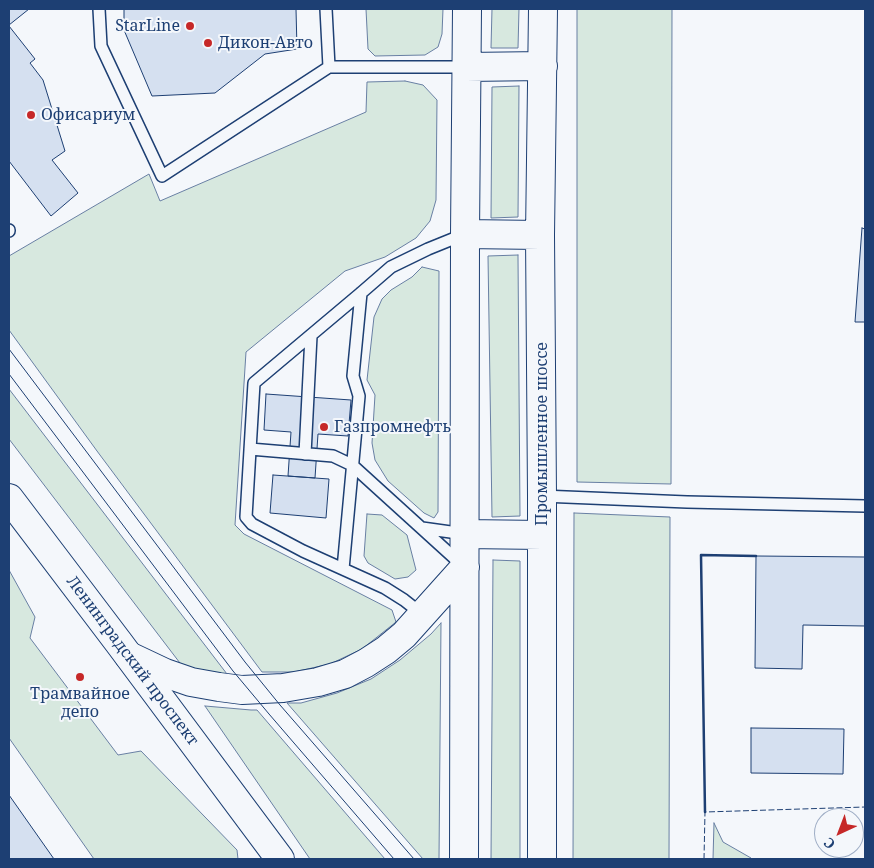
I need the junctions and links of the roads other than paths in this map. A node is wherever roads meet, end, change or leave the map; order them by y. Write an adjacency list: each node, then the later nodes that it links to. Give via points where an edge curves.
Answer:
1 (99, 9): 6 (lane, via 101,46 162,176)
2 (326, 9): 6 (lane)
3 (467, 9): 7 (main road)
4 (544, 9): 5 (main road, Промышленное шоссе)
5 (543, 66): 7 (main road); 9 (main road, Промышленное шоссе)
6 (329, 67): 7 (lane)
7 (466, 67): 8 (main road)
8 (465, 234): 9 (main road); 10 (lane, via 391,267); 19 (main road)
9 (540, 235): 15 (main road, Промышленное шоссе)
10 (361, 294): 11 (lane); 14 (lane, via 353,376 359,396)
11 (311, 336): 12 (lane, via 254,383); 13 (lane)
12 (250, 449): 13 (lane); 22 (lane, via 246,517 252,524)
13 (305, 454): 14 (lane, via 333,456)
14 (352, 465): 18 (lane); 22 (lane)
15 (542, 496): 17 (lane); 20 (main road, Промышленное шоссе)
16 (9, 498): 24 (main road, Ленинградский проспект)
17 (865, 506)
18 (422, 528): 19 (lane); 21 (lane)
19 (465, 534): 20 (main road); 21 (main road)
20 (542, 535): 27 (main road, Промышленное шоссе)
21 (464, 567): 23 (main road); 26 (main road)
22 (343, 569): 23 (lane, via 386,588)
23 (423, 615): 24 (main road, via 386,650 345,674 283,688 242,690 191,682)
24 (129, 656): 25 (main road, Ленинградский проспект)
25 (278, 859)
26 (464, 859)
27 (542, 859)

